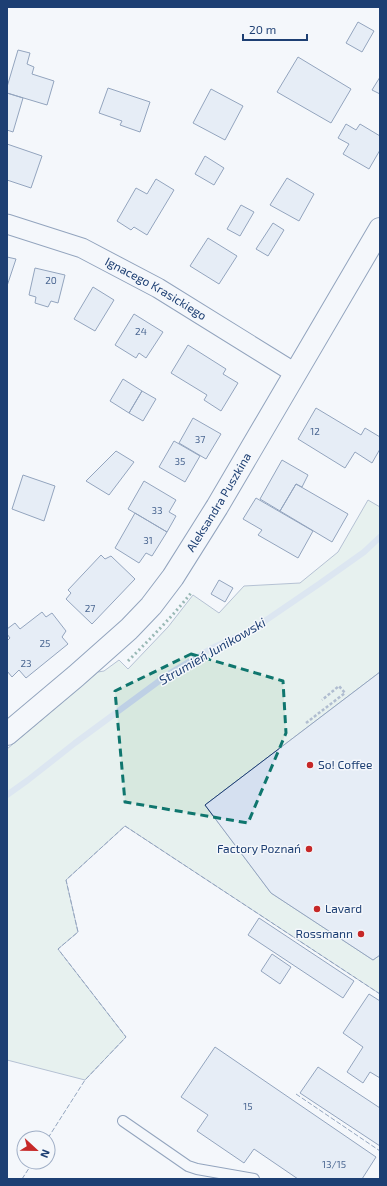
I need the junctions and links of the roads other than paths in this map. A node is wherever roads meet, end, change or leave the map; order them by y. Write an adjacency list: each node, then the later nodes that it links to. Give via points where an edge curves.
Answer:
1 (7, 224): 3 (street, Ignacego Krasickiego, via 82,248 158,288)
2 (380, 228): 3 (street, Aleksandra Puszkina)
3 (295, 373): 4 (street, Aleksandra Puszkina, via 195,543 151,606 112,645)
4 (7, 734)
5 (123, 1121): 6 (lane, via 188,1166)
6 (254, 1179)

